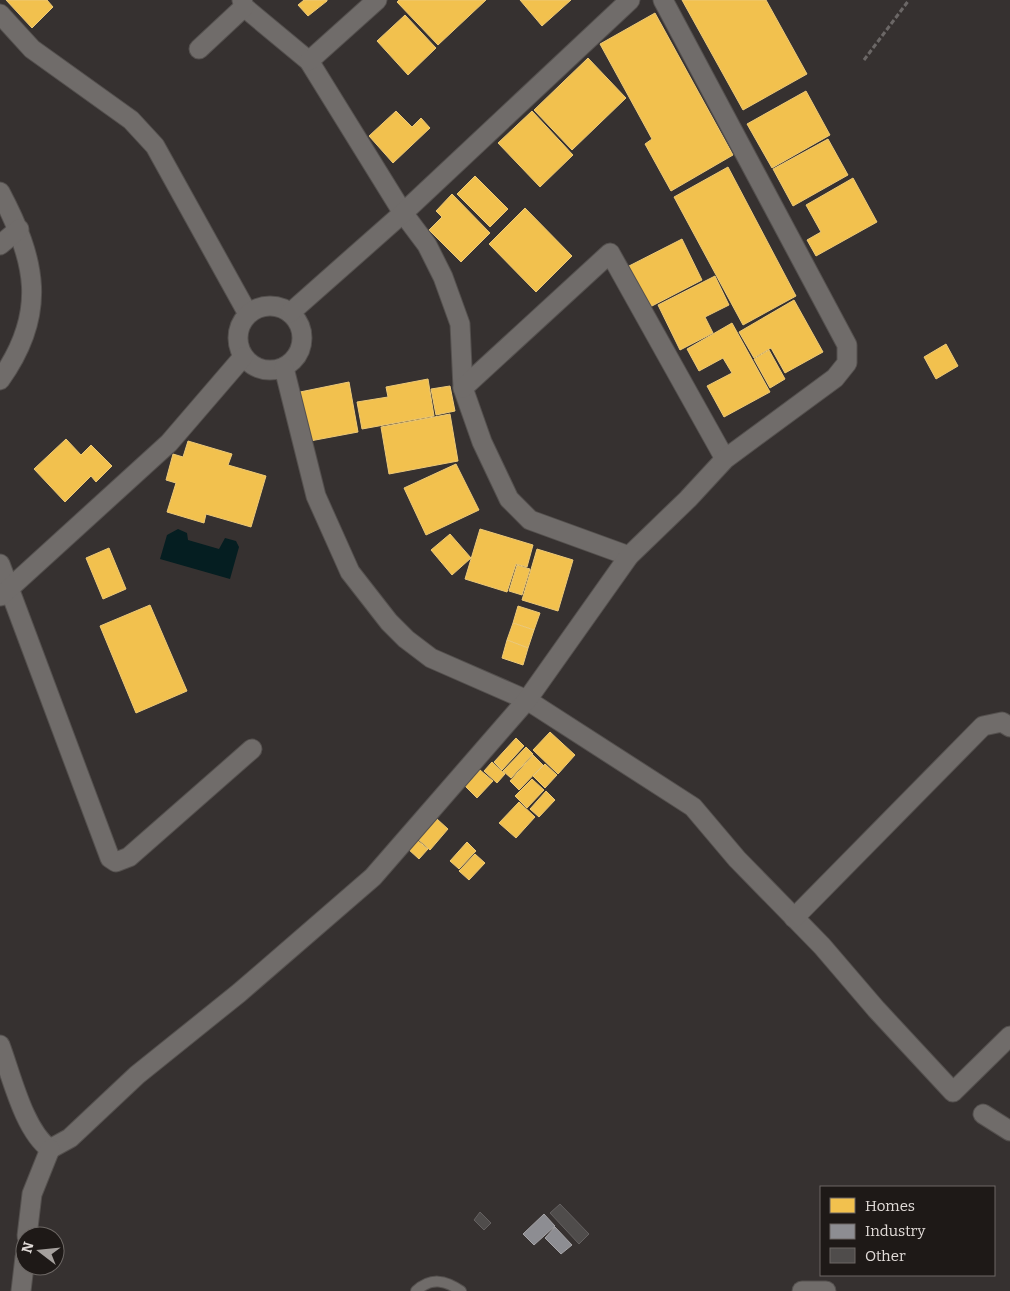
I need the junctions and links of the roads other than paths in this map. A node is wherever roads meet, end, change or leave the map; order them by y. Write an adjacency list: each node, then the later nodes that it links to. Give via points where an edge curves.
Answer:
1 (377, 0): 7 (street)
2 (630, 0): 9 (street)
3 (663, 0): 18 (street, via 847,345 847,363 835,378)
4 (243, 3): 6 (street); 7 (street)
5 (0, 14): 13 (street, via 32,49 131,120 156,146)
6 (199, 49)
7 (309, 62): 9 (street)
8 (0, 192): 10 (street)
9 (403, 213): 12 (street); 17 (street, via 427,244 460,324)
10 (19, 229): 11 (street); 16 (street, via 33,282 33,295 22,337)
11 (0, 245)
12 (290, 313): 13 (street, via 274,306); 15 (street, via 299,326 302,342 299,352)
13 (248, 314): 14 (street, via 239,330)
14 (243, 357): 15 (street, via 257,368); 21 (street, via 169,443)
15 (284, 368): 22 (street, via 316,496 350,572 389,622 431,658)
16 (0, 380)
17 (463, 388): 18 (street, via 610,253); 19 (street, via 500,484 519,511 530,520)
18 (724, 459): 19 (street)
19 (629, 556): 22 (street)
20 (0, 564): 21 (street)
21 (4, 593): 24 (street, via 110,858 116,862 129,857)
22 (527, 700): 25 (street, via 693,808 737,860); 30 (street, via 374,876 239,993 137,1075 70,1138)
23 (1010, 727): 25 (street, via 1002,722 983,726)
24 (252, 749)
25 (794, 918): 26 (street, via 953,1092)
26 (1010, 1036)
27 (0, 1045): 30 (street, via 30,1124 41,1143)
28 (983, 1114): 29 (street)
29 (1010, 1131)
30 (50, 1149): 31 (street, via 32,1194)
31 (28, 1226)
32 (23, 1276): 33 (street)
33 (21, 1291)
34 (416, 1291): 35 (lane, via 431,1281 440,1281)
35 (461, 1291)
36 (802, 1291): 37 (street)
37 (826, 1291)

